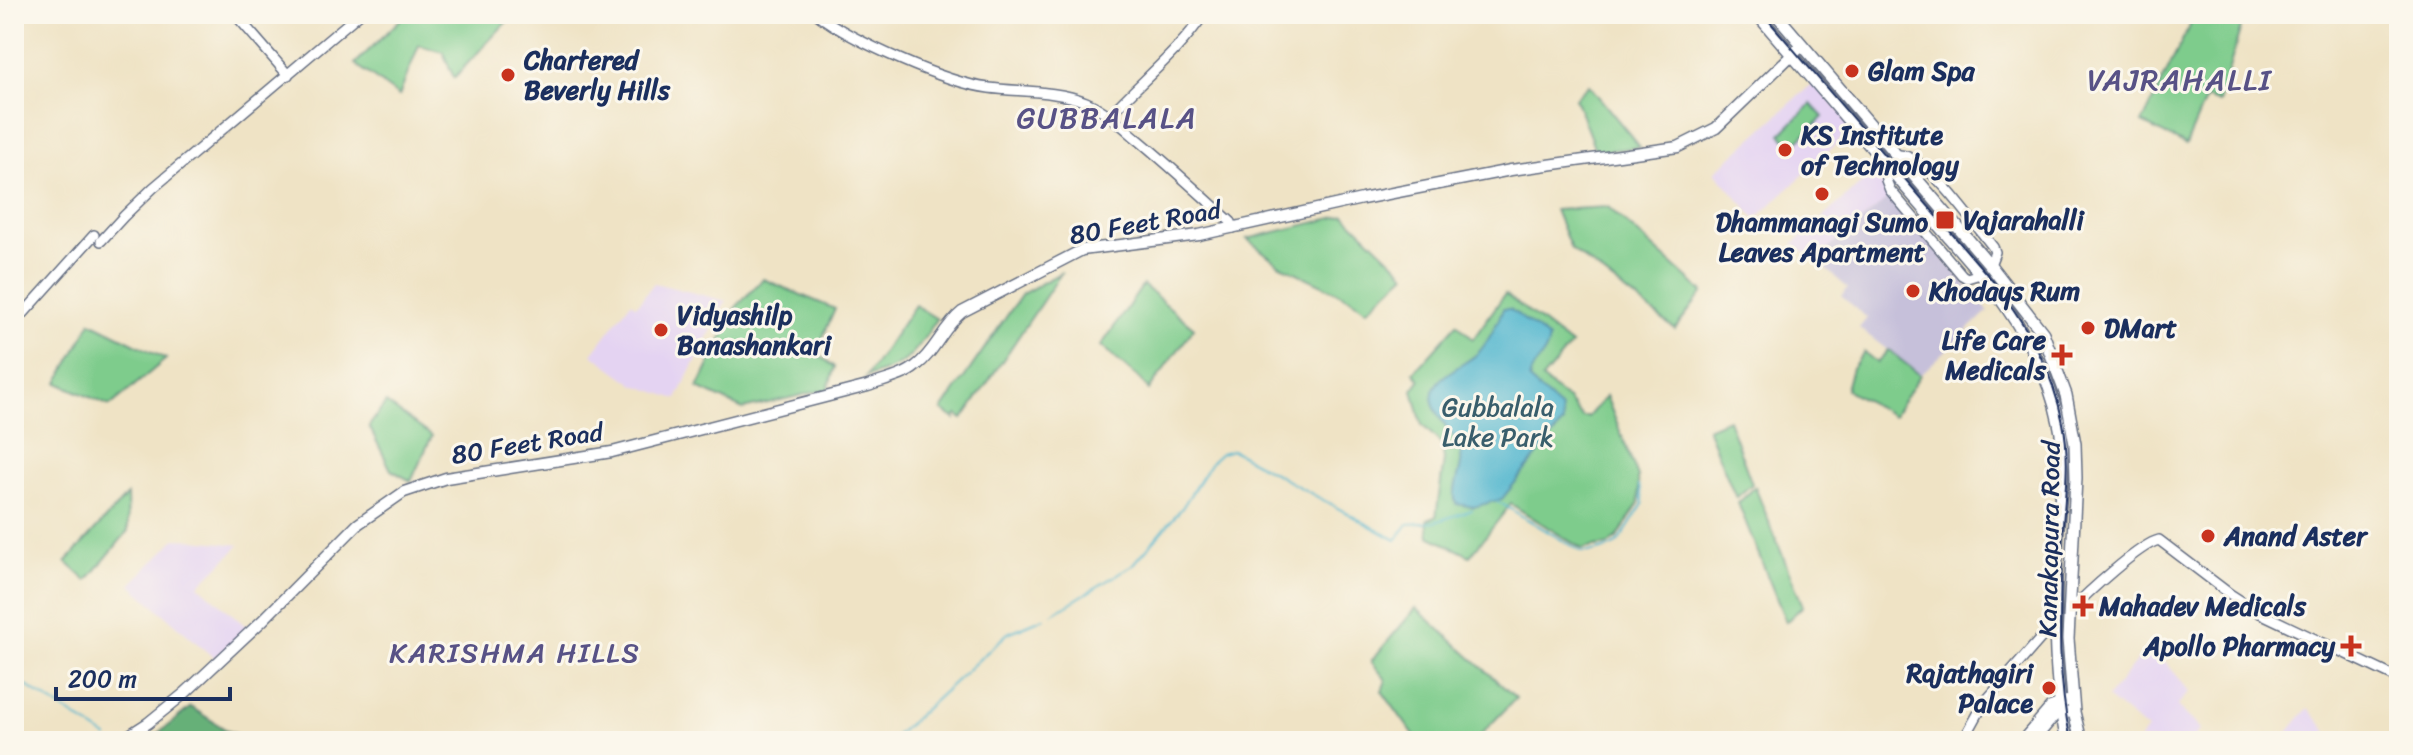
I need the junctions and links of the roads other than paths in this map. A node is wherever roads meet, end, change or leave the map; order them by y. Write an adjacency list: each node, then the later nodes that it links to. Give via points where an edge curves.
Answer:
1 (235, 14): 8 (street)
2 (359, 14): 8 (street)
3 (817, 14): 9 (street, via 884,51 956,79 1078,99)
4 (1204, 14): 9 (street, via 1179,49)
5 (1757, 14): 7 (highway, Kanakapura Road)
6 (1776, 14): 7 (highway, Kanakapura Road)
7 (1799, 52): 10 (main road, 80 Feet Road, via 1725,125 1696,144 1671,152); 12 (highway, Kanakapura Road, via 1898,155); 13 (highway, Kanakapura Road)
8 (288, 75): 14 (street, via 153,188)
9 (1110, 115): 11 (street)
10 (1526, 170): 11 (main road, 80 Feet Road); 22 (main road, 80 Feet Road, via 1224,236 1084,254 964,315 923,365 869,390 613,456 424,489 361,527 188,696)
11 (1232, 225): 21 (main road, 80 Feet Road, via 1077,252 962,312 917,365 868,386 612,452 459,476 404,492 358,524 185,693)
12 (1991, 267): 13 (highway); 15 (highway, Kanakapura Road, via 2043,333 2071,417 2077,466)
13 (1982, 276): 16 (highway, Kanakapura Road, via 2027,337 2059,422 2063,472)
14 (14, 324)
15 (2070, 611): 17 (street, via 2131,557 2159,540 2258,612); 18 (highway, Kanakapura Road)
16 (2055, 622): 19 (highway, Kanakapura Road); 23 (street, via 1984,703)
17 (2399, 679)
18 (2073, 699): 19 (main road); 20 (highway, Kanakapura Road)
19 (2061, 708): 20 (main road); 24 (main road, via 2051,707); 25 (main road); 26 (highway, Kanakapura Road)
20 (2074, 712): 27 (highway, Kanakapura Road)
21 (120, 741)
22 (128, 741)
23 (1963, 741)
24 (2022, 741)
25 (2033, 741)
26 (2067, 741)
27 (2081, 741)

